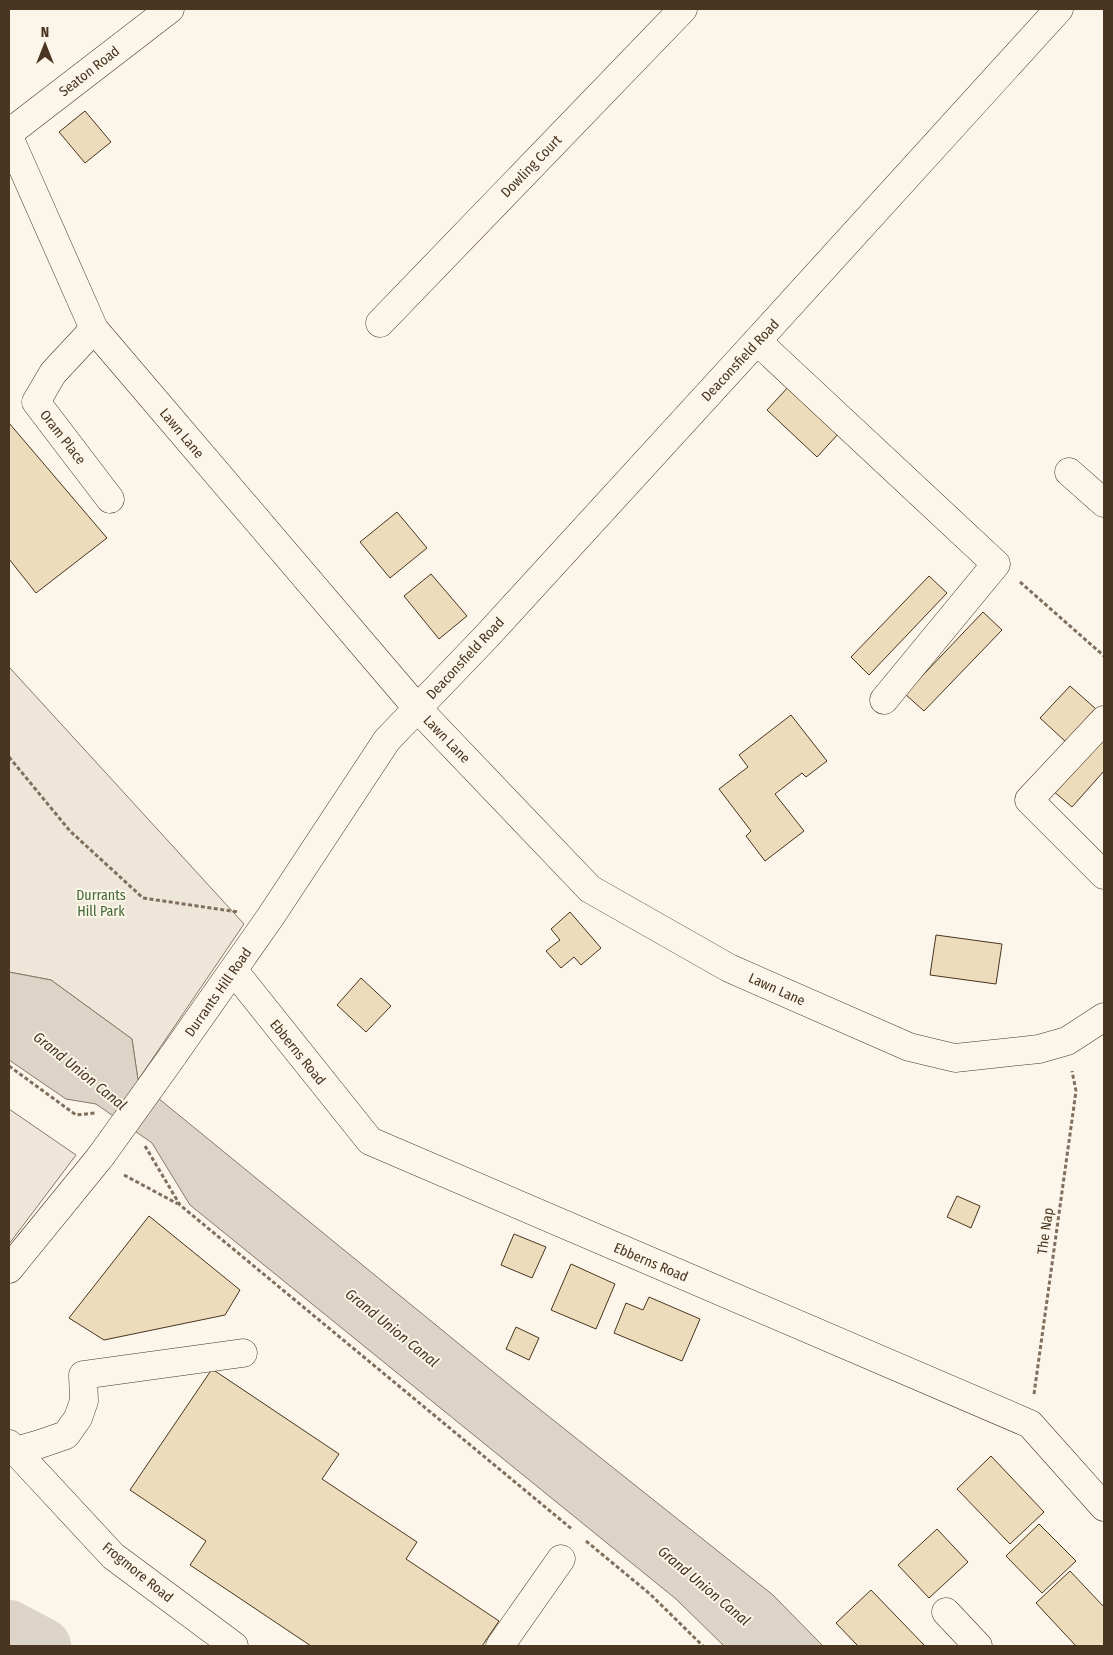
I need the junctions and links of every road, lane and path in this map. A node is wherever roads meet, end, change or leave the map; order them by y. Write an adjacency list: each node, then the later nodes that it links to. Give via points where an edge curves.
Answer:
1 (170, 9): 4 (street, Seaton Road)
2 (683, 9): 6 (street, Dowling Court)
3 (1059, 9): 8 (street, Deaconsfield Road)
4 (9, 133)
5 (9, 137): 7 (street, Lawn Lane)
6 (380, 323)
7 (94, 329): 10 (street, Oram Place, via 53,373 36,402); 15 (street, Lawn Lane)
8 (757, 341): 12 (street); 15 (street, Deaconsfield Road)
9 (1069, 472): 11 (street)
10 (110, 499)
11 (1104, 503)
12 (996, 564): 13 (path); 14 (street)
13 (1104, 656)
14 (884, 700)
15 (418, 709): 19 (street, Durrants Hill Road, via 387,740); 22 (street, Lawn Lane, via 590,889 730,968 909,1047 955,1058 1039,1049)
16 (1104, 720): 18 (street, via 1028,800)
17 (9, 757): 19 (path, via 70,831 143,898)
18 (1104, 875)
19 (271, 916): 20 (street, Durrants Hill Road)
20 (234, 971): 28 (street, Durrants Hill Road, bridge, via 101,1156); 30 (street, Ebberns Road, via 370,1141)
21 (1099, 1028): 22 (street, Lawn Lane)
22 (1067, 1041): 30 (path, The Nap, via 1076,1090)
23 (9, 1066): 24 (path, via 76,1115)
24 (99, 1113)
25 (144, 1145): 27 (path)
26 (123, 1174): 27 (path)
27 (180, 1205): 33 (path)
28 (9, 1269)
29 (243, 1353): 31 (street, via 82,1375 84,1402 66,1435 40,1444)
30 (1030, 1424): 32 (street, Ebberns Road)
31 (12, 1447): 37 (street, Frogmore Road, via 113,1556)
32 (1104, 1507)
33 (575, 1532)
34 (583, 1538): 39 (path, via 650,1594)
35 (560, 1559): 38 (street)
36 (946, 1612): 40 (street)
37 (234, 1646)
38 (500, 1646)
39 (703, 1646)
40 (978, 1646)

